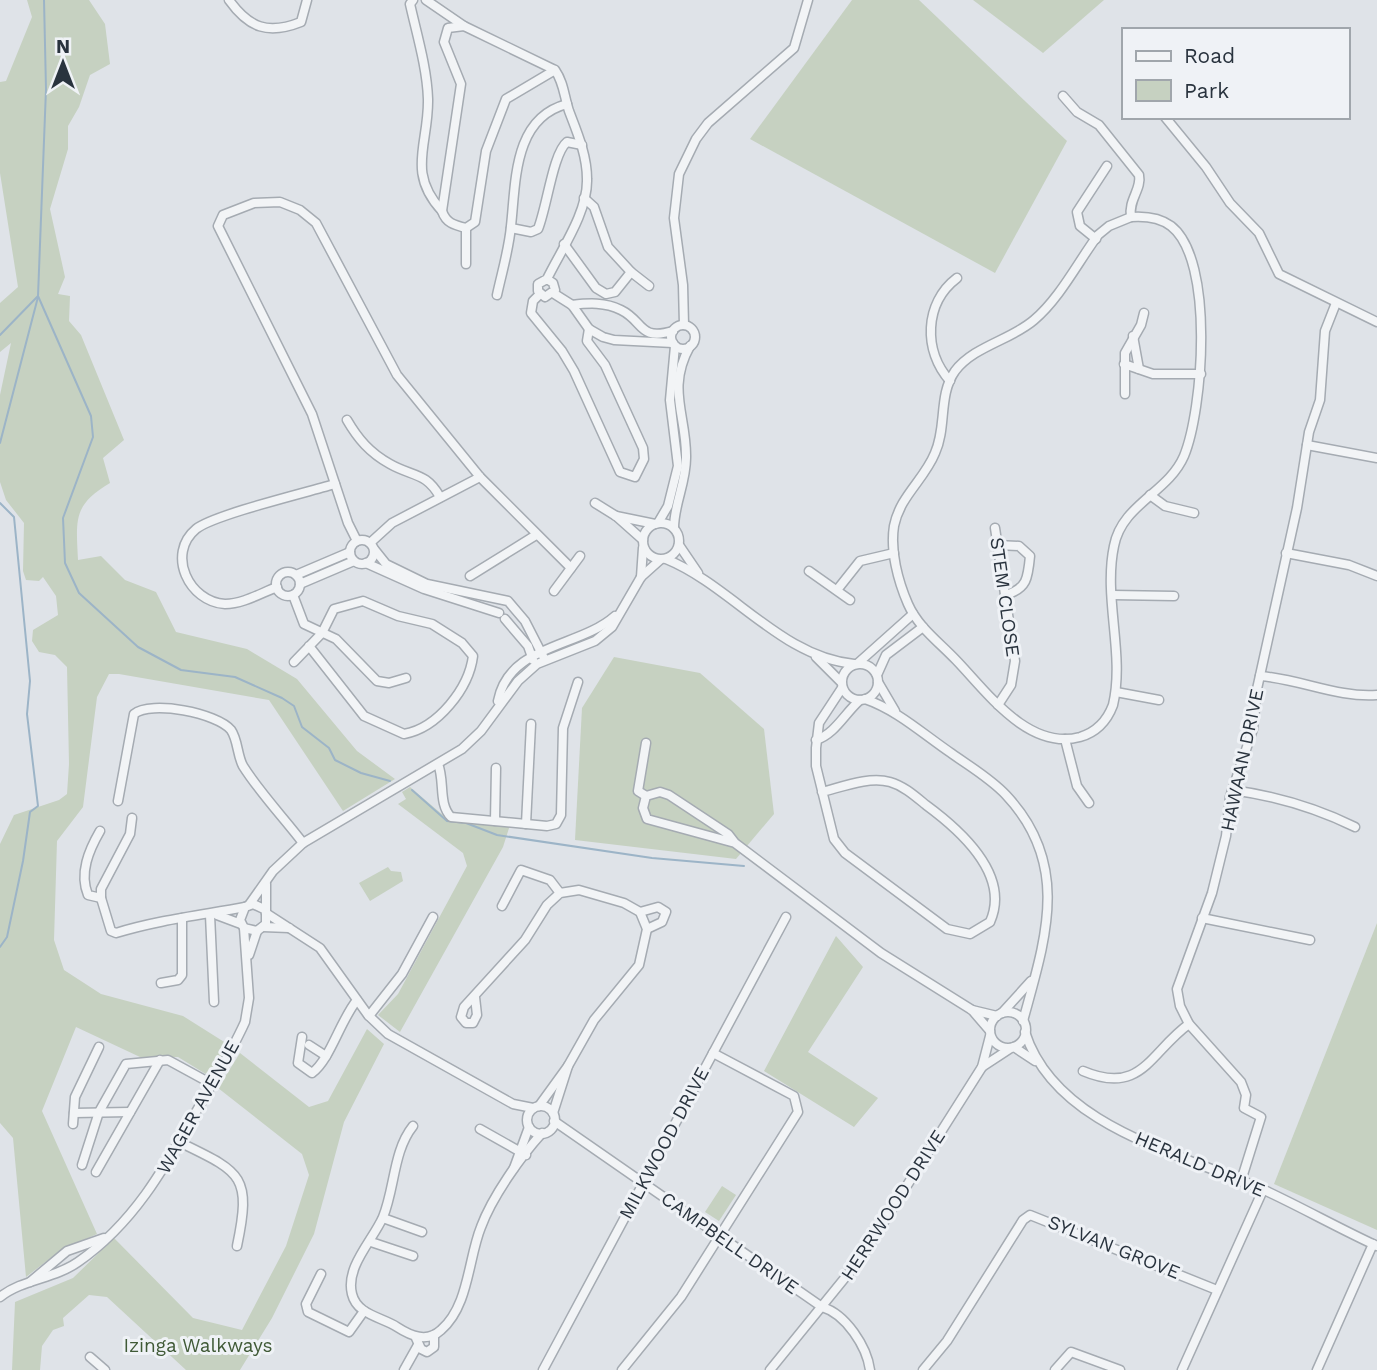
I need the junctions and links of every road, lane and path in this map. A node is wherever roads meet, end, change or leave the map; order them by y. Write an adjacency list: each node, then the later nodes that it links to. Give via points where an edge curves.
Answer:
1 (229, 0): 2 (street, via 239,15 260,30 301,22)
2 (307, 0)
3 (413, 0): 14 (street, via 410,4 428,103 419,165 429,193)
4 (426, 0): 6 (street)
5 (808, 0): 32 (street, via 794,48 696,139 676,186 674,218)
6 (464, 26): 7 (street); 14 (street, via 448,27 443,42 461,79)
7 (555, 70): 9 (street, via 563,82); 16 (street, via 506,99 486,151 474,222)
8 (1063, 96): 15 (street, via 1077,112 1099,125 1139,175 1130,203)
9 (567, 104): 11 (street); 17 (street, via 548,111 523,142)
10 (1167, 119): 28 (street, via 1230,203 1259,233 1279,274)
11 (582, 145): 13 (street, via 587,179); 17 (street, via 567,142 558,152 538,229)
12 (1107, 166): 18 (street, via 1077,212 1080,226)
13 (584, 198): 19 (street); 21 (street, via 594,206 608,247)
14 (442, 211): 16 (street, via 452,224)
15 (1131, 217): 18 (street, via 1109,226); 40 (street, via 1162,221 1186,244 1199,295)
16 (466, 228): 20 (street)
17 (511, 228): 27 (street)
18 (1096, 239): 41 (street, via 1040,314 967,359)
19 (564, 244): 21 (street, via 596,288 606,294 615,292); 23 (street)
20 (466, 264)
21 (631, 271): 24 (street)
22 (957, 278): 41 (street, via 938,298 931,330 937,364)
23 (547, 279): 25 (street, via 554,283); 26 (street, via 538,284)
24 (649, 286)
25 (554, 293): 26 (street, via 548,297); 29 (street)
26 (540, 294): 33 (street, via 531,313 574,371 620,472 635,477 644,459 643,448 605,365 587,341)
27 (497, 295)
28 (1336, 303): 31 (street); 44 (street, HAWAAN DRIVE, via 1325,331 1320,400)
29 (572, 304): 33 (street); 34 (street, via 612,306 625,311 641,330)
30 (1144, 313): 35 (street)
31 (1377, 322)
32 (684, 325): 34 (street); 37 (street, via 694,333)
33 (589, 329): 36 (street, via 614,340)
34 (673, 331): 36 (street)
35 (1133, 336): 38 (street); 39 (street)
36 (674, 345): 37 (street); 53 (street, via 670,400 678,466 668,506)
37 (690, 346): 54 (street, via 678,394 686,457)
38 (1124, 364): 39 (street); 42 (street)
39 (1139, 369): 40 (street, via 1153,374)
40 (1201, 374): 48 (street, via 1183,458)
41 (950, 381): 63 (street, via 936,453 899,511)
42 (1125, 394)
43 (347, 420): 49 (street, via 373,453 425,477)
44 (1307, 445): 45 (street); 64 (street, HAWAAN DRIVE)
45 (1377, 458)
46 (480, 477): 47 (street, via 397,375 316,223 280,202 254,203 223,215 218,226 312,414); 49 (street); 56 (street)
47 (335, 484): 57 (street); 77 (street, via 200,526 183,548 182,566 189,582 214,602 238,602)
48 (1150, 495): 51 (street, via 1165,506); 81 (street, via 1132,510 1114,545)
49 (440, 497): 61 (street, via 392,523)
50 (595, 503): 52 (street)
51 (1194, 513)
52 (617, 516): 53 (street); 58 (street)
53 (657, 524): 54 (street); 58 (street, via 646,530)
54 (674, 528): 59 (street)
55 (995, 528): 60 (street, STEM CLOSE)
56 (536, 536): 69 (street); 72 (street)
57 (357, 541): 61 (street); 62 (street)
58 (643, 543): 66 (street, via 650,556); 74 (street)
59 (679, 545): 66 (street); 75 (street)
60 (998, 545): 82 (street, STEM CLOSE); 82 (street, via 1019,546 1030,556 1026,584)
61 (372, 546): 68 (street, via 372,559); 90 (street, via 386,564 427,584 508,601)
62 (350, 552): 67 (street); 71 (street)
63 (894, 553): 78 (street, via 860,561); 86 (street)
64 (1286, 553): 73 (street); 97 (street, HAWAAN DRIVE)
65 (580, 556): 69 (street)
66 (663, 559): 74 (street); 75 (street)
67 (354, 561): 68 (street); 76 (street)
68 (366, 564): 91 (street, via 502,616)
69 (571, 568): 79 (street)
70 (809, 571): 78 (street)
71 (296, 575): 76 (street); 77 (street, via 280,575)
72 (470, 576)
73 (1377, 576)
74 (641, 577): 85 (street)
75 (702, 578): 92 (street)
76 (300, 584): 80 (street)
77 (276, 587): 80 (street, via 283,595)
78 (837, 590): 84 (street)
79 (554, 591)
80 (293, 594): 88 (street, via 304,624)
81 (1113, 595): 83 (street); 102 (street)
82 (1005, 596): 107 (street, STEM CLOSE, via 1015,669 1012,685)
83 (1174, 596)
84 (850, 600)
85 (620, 611): 90 (street, via 588,635); 93 (street, via 612,627 595,641)
86 (913, 614): 87 (street); 95 (street)
87 (923, 627): 99 (street, via 886,655); 107 (street)
88 (322, 633): 89 (street); 89 (street, via 334,609 363,601 398,617 440,627 470,650 472,667 445,710 404,734 364,716); 98 (street, via 346,647 377,681)
89 (309, 646): 94 (street)
90 (542, 650): 91 (street); 93 (street)
91 (531, 656): 96 (street); 106 (street, via 507,680)
92 (815, 656): 95 (street); 101 (street)
93 (545, 660): 96 (street)
94 (294, 662)
95 (855, 664): 99 (street, via 866,664); 101 (street, via 844,671)
96 (535, 666): 106 (street)
97 (1260, 676): 103 (street, via 1295,680 1352,696); 115 (street, HAWAAN DRIVE, via 1250,739)
98 (406, 678)
99 (877, 679): 104 (street, via 876,691); 108 (street)
100 (578, 682): 122 (street, via 563,728 560,819 552,825)
101 (841, 685): 104 (street, via 849,697); 111 (street, via 819,723)
102 (1116, 692): 105 (street); 110 (street, via 1102,725 1086,735)
103 (1377, 695)
104 (863, 700): 108 (street); 111 (street, via 847,711 830,734)
105 (1159, 700)
106 (498, 704): 113 (street, via 473,739)
107 (998, 705): 110 (street, via 1032,730)
108 (899, 717): 145 (street, via 993,783 1028,824 1040,851 1049,898 1048,928)
109 (531, 724): 122 (street)
110 (1066, 739): 119 (street, via 1077,786)
111 (816, 740): 116 (street)
112 (646, 743): 117 (street, via 638,791)
113 (438, 764): 121 (street, via 447,814 457,820); 125 (street)
114 (496, 768): 121 (street)
115 (1233, 789): 123 (street, via 1321,810); 138 (street, HAWAAN DRIVE, via 1226,836)
116 (822, 792): 116 (street, via 834,839 853,859 947,929 970,934 990,922 996,903 988,876 973,846 950,823 904,788 887,781)
117 (646, 796): 126 (street, via 669,795 728,834); 126 (street, via 647,820)
118 (118, 801): 125 (street, via 132,719 143,709 191,712 215,719 234,736 244,767)
119 (1089, 803)
120 (132, 818): 129 (street, via 130,834 103,885)
121 (495, 821): 122 (street)
122 (526, 824)
123 (1355, 827)
124 (100, 831): 129 (street, via 87,855 86,888 88,895)
125 (303, 843): 127 (street)
126 (735, 844): 150 (street, via 881,953)
127 (267, 881): 130 (street); 132 (street)
128 (561, 893): 131 (street, via 550,880 521,870); 133 (street, via 579,890); 147 (street)
129 (101, 898): 137 (street, via 111,931 116,933)
130 (247, 906): 132 (street, via 257,905); 134 (street); 139 (street, via 240,915)
131 (502, 906)
132 (265, 911): 140 (street); 141 (street)
133 (640, 912): 142 (street); 142 (street, via 658,907 666,912 662,922)
134 (212, 915): 137 (street); 139 (street); 149 (street)
135 (433, 917): 152 (street, via 402,974)
136 (786, 917): 161 (street, MILKWOOD DRIVE)
137 (182, 918): 146 (street, via 182,975)
138 (1202, 918): 143 (street); 154 (street, HAWAAN DRIVE, via 1177,989)
139 (243, 926): 141 (street); 144 (street)
140 (292, 928): 141 (street); 148 (street, via 320,948)
141 (260, 929): 144 (street)
142 (647, 929): 165 (street, via 639,965 594,1020)
143 (1310, 940)
144 (248, 958): 168 (street, WAGER AVENUE, via 245,1022)
145 (1036, 973): 151 (street); 153 (street)
146 (161, 983)
147 (474, 997)
148 (357, 1000): 152 (street); 162 (street)
149 (214, 1002)
150 (972, 1010): 151 (street); 156 (street)
151 (1000, 1014): 153 (street, via 1014,1013); 156 (street)
152 (369, 1016): 169 (street, via 400,1042)
153 (1023, 1021): 155 (street)
154 (1189, 1024): 167 (street, via 1145,1069 1115,1079); 185 (street, HAWAAN DRIVE, via 1241,1082 1244,1108 1261,1117)
155 (1025, 1032): 160 (street, via 1021,1042); 164 (street, HERALD DRIVE)
156 (990, 1033): 160 (street, via 1001,1047); 166 (street, HERRWOOD DRIVE)
157 (302, 1037): 162 (street, via 299,1065 312,1073)
158 (309, 1045): 162 (street)
159 (99, 1047): 173 (street, via 75,1097)
160 (1012, 1047): 164 (street, HERALD DRIVE); 166 (street, HERRWOOD DRIVE)
161 (713, 1053): 186 (street, MILKWOOD DRIVE); 190 (street, via 794,1096 799,1106)
162 (326, 1056)
163 (160, 1060): 168 (street, via 178,1063); 171 (street, via 126,1064); 172 (street)
164 (1037, 1063): 185 (street, HERALD DRIVE, via 1060,1091 1110,1125)
165 (568, 1066): 170 (street); 174 (street)
166 (982, 1067): 200 (street, HERRWOOD DRIVE, via 861,1258)
167 (1083, 1071)
168 (212, 1084): 181 (street, WAGER AVENUE)
169 (513, 1104): 170 (street); 176 (street)
170 (536, 1107): 174 (street); 176 (street)
171 (99, 1112): 172 (street); 173 (street); 183 (street)
172 (130, 1112): 184 (street)
173 (74, 1113): 175 (street)
174 (553, 1117): 179 (street); 180 (street)
175 (74, 1124)
176 (528, 1125): 179 (street); 182 (street)
177 (413, 1126): 188 (street, via 403,1142)
178 (480, 1129): 182 (street)
179 (545, 1132): 180 (street); 182 (street)
180 (568, 1133): 186 (street, CAMPBELL DRIVE)
181 (179, 1142): 191 (street, WAGER AVENUE, via 141,1203); 194 (street, via 232,1171 240,1182 244,1211)
182 (523, 1153): 202 (street, via 482,1224 457,1304)
183 (82, 1165)
184 (96, 1172)
185 (1241, 1181): 187 (street, HERALD DRIVE)
186 (644, 1182): 190 (street, CAMPBELL DRIVE); 207 (street, MILKWOOD DRIVE)
187 (1263, 1190): 193 (street, HERALD DRIVE); 198 (street)
188 (383, 1218): 189 (street); 192 (street)
189 (422, 1232)
190 (720, 1237): 200 (street, CAMPBELL DRIVE); 208 (street, via 677,1304)
191 (105, 1238): 197 (street, WAGER AVENUE, via 73,1266); 197 (street, WAGER AVENUE, via 67,1251)
192 (371, 1242): 195 (street); 201 (street, via 351,1278 355,1302)
193 (1375, 1245): 215 (street)
194 (237, 1246)
195 (413, 1256)
196 (321, 1274): 201 (street, via 306,1304 308,1312 349,1332)
197 (30, 1282): 199 (street, WAGER AVENUE)
198 (1217, 1290): 211 (street, SYLVAN GROVE, via 1030,1215); 214 (street)
199 (1, 1292)
200 (822, 1307): 209 (street, HERRWOOD DRIVE); 210 (street, CAMPBELL DRIVE, via 839,1317 860,1342)
201 (364, 1311): 203 (street)
202 (434, 1335): 203 (street); 203 (street, via 431,1350 424,1351)
203 (417, 1342): 206 (street)
204 (90, 1357): 205 (street)
205 (105, 1370)
206 (404, 1370)
207 (542, 1370)
208 (622, 1370)
209 (770, 1370)
210 (870, 1370)
211 (923, 1370)
212 (1055, 1370): 213 (street, via 1063,1357 1074,1352)
213 (1120, 1370)
214 (1182, 1370)
215 (1317, 1370)

